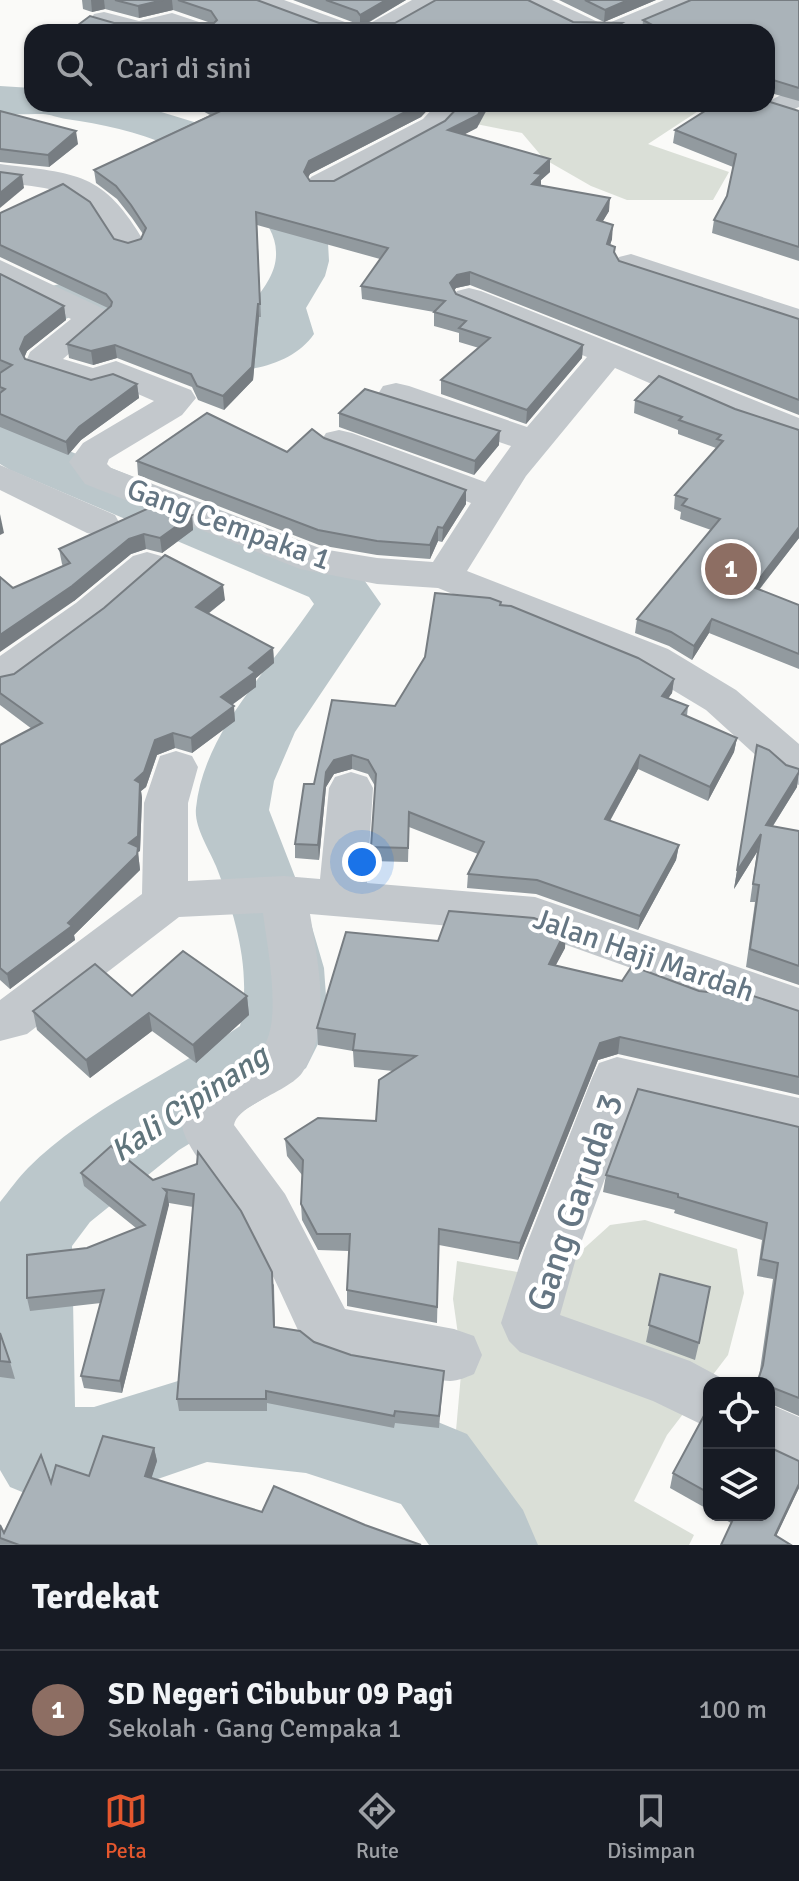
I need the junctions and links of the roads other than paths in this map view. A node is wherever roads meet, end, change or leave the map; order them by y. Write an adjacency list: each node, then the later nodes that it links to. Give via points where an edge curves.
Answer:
1 (156, 0): 6 (street)
2 (432, 0): 12 (street)
3 (531, 0): 13 (street)
4 (687, 0): 14 (street)
5 (258, 13): 11 (street, via 293,11)
6 (104, 20): 7 (street); 8 (street)
7 (92, 24)
8 (118, 24)
9 (163, 24): 10 (street)
10 (183, 24)
11 (326, 24)
12 (389, 24)
13 (569, 24)
14 (631, 24)
15 (445, 112): 17 (street, via 433,125)
16 (0, 173): 18 (street, via 91,192 113,213)
17 (322, 184)
18 (129, 243)
19 (631, 264): 22 (street)
20 (0, 270): 32 (street, Gang Cempaka 1, via 67,304 42,364 94,380 116,372 179,400 96,451 88,462 98,476 314,560)
21 (469, 298): 23 (street)
22 (799, 320)
23 (609, 353): 25 (street); 27 (street)
24 (396, 394): 27 (street)
25 (799, 430)
26 (339, 441): 29 (street)
27 (535, 442): 29 (street)
28 (0, 476): 30 (street)
29 (493, 498): 32 (street)
30 (101, 524)
31 (147, 565): 33 (street)
32 (444, 576): 35 (street, Gang Cempaka 1, via 653,659 721,700)
33 (0, 677)
34 (176, 767): 39 (street, via 166,803)
35 (799, 769)
36 (351, 788): 38 (street)
37 (280, 894): 38 (street, Jalan Haji Mardah); 39 (street, Jalan Haji Mardah); 43 (street, via 295,987 287,1054 279,1066 215,1107 209,1130 249,1183 325,1327 333,1334)
38 (342, 899): 40 (street, Jalan Haji Mardah, via 535,915)
39 (170, 900): 41 (street, via 10,1020)
40 (799, 1008)
41 (0, 1021)
42 (799, 1120): 44 (street, Gang Garuda 3, via 617,1078 551,1251 529,1323 540,1334 670,1380)
43 (454, 1355)
44 (703, 1398)
45 (775, 1435): 46 (street)
46 (799, 1448)

